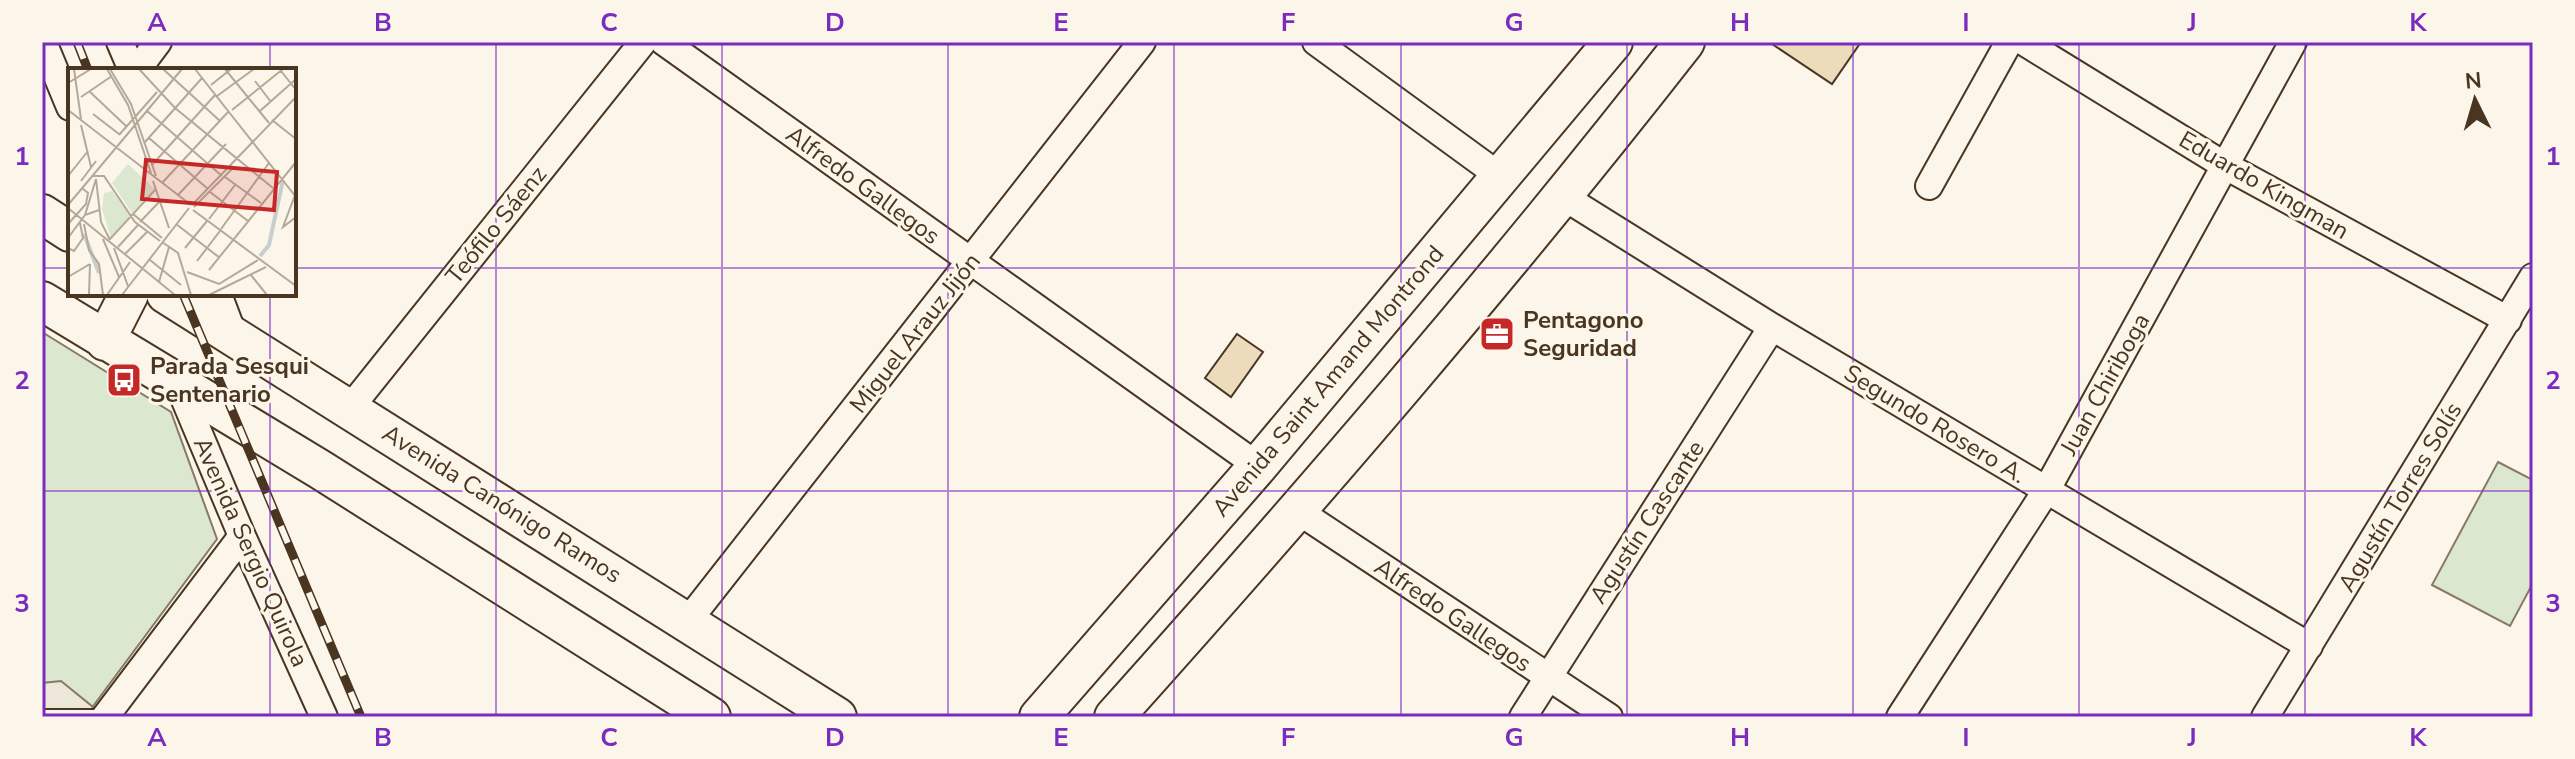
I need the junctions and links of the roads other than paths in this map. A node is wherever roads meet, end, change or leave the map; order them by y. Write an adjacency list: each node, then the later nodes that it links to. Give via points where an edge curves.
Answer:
1 (43, 42): 15 (street)
2 (120, 42): 13 (street)
3 (158, 42): 14 (street)
4 (643, 42): 33 (street, Teófilo Sáenz)
5 (664, 42): 22 (street, Alfredo Gallegos)
6 (1142, 42): 22 (street, Miguel Arauz Jijón)
7 (1316, 42): 17 (street)
8 (1613, 42): 17 (street, Avenida Saint Amand Montrond)
9 (1685, 42): 19 (street)
10 (2009, 42): 18 (street)
11 (2024, 42): 16 (street, Eduardo Kingman)
12 (2293, 42): 16 (street, Juan Chiriboga)
13 (133, 68)
14 (136, 68)
15 (68, 102)
16 (2224, 165): 28 (street, Eduardo Kingman); 35 (street, Juan Chiriboga)
17 (1501, 177): 34 (street, Avenida Saint Amand Montrond)
18 (1929, 186)
19 (1564, 197): 29 (street, Segundo Rosero A.); 36 (street)
20 (42, 214): 21 (street)
21 (68, 231)
22 (971, 263): 34 (street, Alfredo Gallegos); 38 (street, Miguel Arauz Jijón)
23 (2533, 277): 28 (street, Agustín Torres Solís)
24 (128, 296): 31 (street)
25 (169, 296): 30 (street, Avenida Canónigo Ramos)
26 (219, 296): 30 (street)
27 (42, 301): 31 (street)
28 (2508, 320): 39 (street, Agustín Torres Solís)
29 (1772, 327): 35 (street, Segundo Rosero A.); 40 (street, Agustín Cascante)
30 (235, 339): 33 (street, Avenida Canónigo Ramos)
31 (105, 341): 32 (street)
32 (179, 386): 37 (street, Avenida Sergio Quirola); 44 (street)
33 (350, 408): 38 (street, Avenida Canónigo Ramos)
34 (1258, 466): 46 (street, Avenida Saint Amand Montrond)
35 (2046, 491): 39 (street, Segundo Rosero A.); 50 (street, Juan Chiriboga)
36 (1298, 511): 40 (street, Alfredo Gallegos); 47 (street)
37 (242, 536): 42 (street); 43 (street, Avenida Sergio Quirola)
38 (687, 622): 45 (street, Avenida Canónigo Ramos)
39 (2309, 646): 51 (street, Agustín Torres Solís)
40 (1548, 679): 48 (street, Agustín Cascante); 49 (street, Alfredo Gallegos)
41 (42, 717): 42 (lane)
42 (105, 717)
43 (324, 717)
44 (711, 717)
45 (837, 717)
46 (1039, 717)
47 (1114, 717)
48 (1523, 717)
49 (1609, 717)
50 (1900, 717)
51 (2265, 717)

